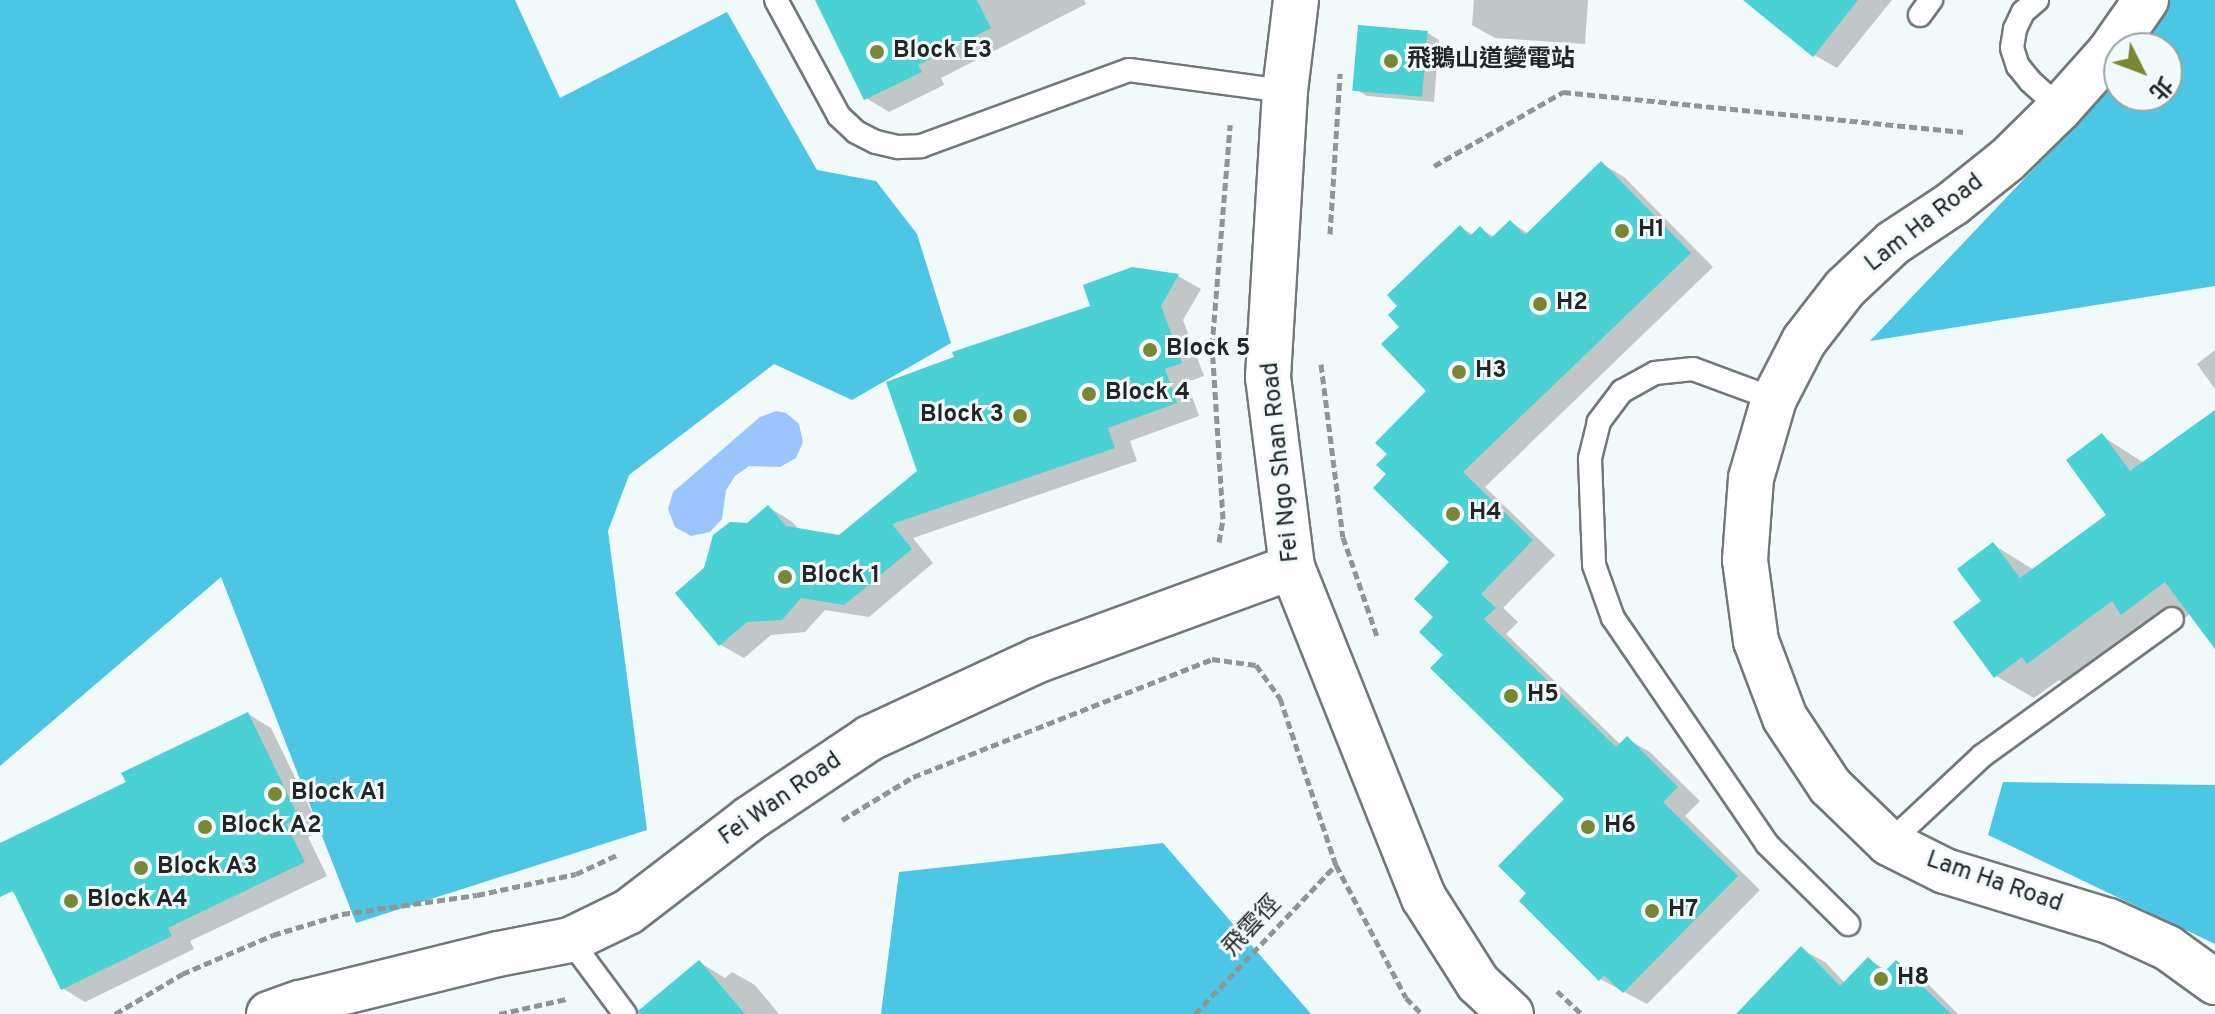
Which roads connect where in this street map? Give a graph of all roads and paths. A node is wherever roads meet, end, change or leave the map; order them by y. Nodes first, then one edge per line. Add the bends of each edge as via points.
1 (776, 0) edge
2 (1296, 0) edge
3 (2037, 0) edge
4 (2146, 0) edge
5 (1341, 60) dead end
6 (1235, 85) junction
7 (1285, 91) junction
8 (2060, 108) junction
9 (1976, 134) dead end
10 (1434, 166) dead end
11 (1329, 241) dead end
12 (1322, 349) dead end
13 (1774, 399) junction
14 (1218, 547) dead end
15 (1292, 567) junction
16 (2172, 619) dead end
17 (1379, 643) dead end
18 (833, 826) dead end
19 (1889, 843) junction
20 (626, 851) dead end
21 (1336, 865) junction
22 (1848, 924) dead end
23 (570, 940) junction
24 (2215, 982) edge
25 (600, 983) junction
26 (1549, 984) dead end
27 (115, 1014) edge
28 (269, 1014) edge
29 (499, 1014) edge
30 (625, 1014) edge
31 (1195, 1014) edge
32 (1422, 1014) edge
33 (1511, 1014) edge
34 (1582, 1014) edge

1 - 6 lane via 839,116 856,132 898,147 921,146 1129,70
2 - 7 street, Fei Ngo Shan Road
3 - 8 lane via 2023,12 2012,48 2024,74
4 - 8 street, Lam Ha Road via 2109,53
5 - 11 path
6 - 7 lane
6 - 14 path via 1212,346 1223,519
7 - 15 street, Fei Ngo Shan Road via 1268,377
8 - 13 street, Lam Ha Road via 2007,160 1893,243 1845,288 1804,341
9 - 10 path via 1563,92
12 - 17 path via 1343,537
13 - 19 street, Lam Ha Road via 1751,478 1745,560 1756,641 1785,718 1830,786
13 - 22 lane via 1693,369 1655,373 1622,391 1599,422 1590,459 1594,565 1613,618 1767,844
15 - 23 street, Fei Wan Road via 1038,660 870,738 749,819 628,912
15 - 33 street, Fei Ngo Shan Road via 1424,898 1478,983
16 - 19 lane via 1982,756
18 - 21 path via 913,777 1212,659 1256,665 1280,698
19 - 24 street, Lam Ha Road via 1945,871 2109,921 2168,948
20 - 27 path via 576,874 477,895 342,914 273,935 182,974
21 - 31 path, 飛雲徑
21 - 32 path via 1406,998
23 - 25 lane
23 - 28 street, Fei Wan Road
25 - 29 path via 557,1003
25 - 30 lane
26 - 34 path

